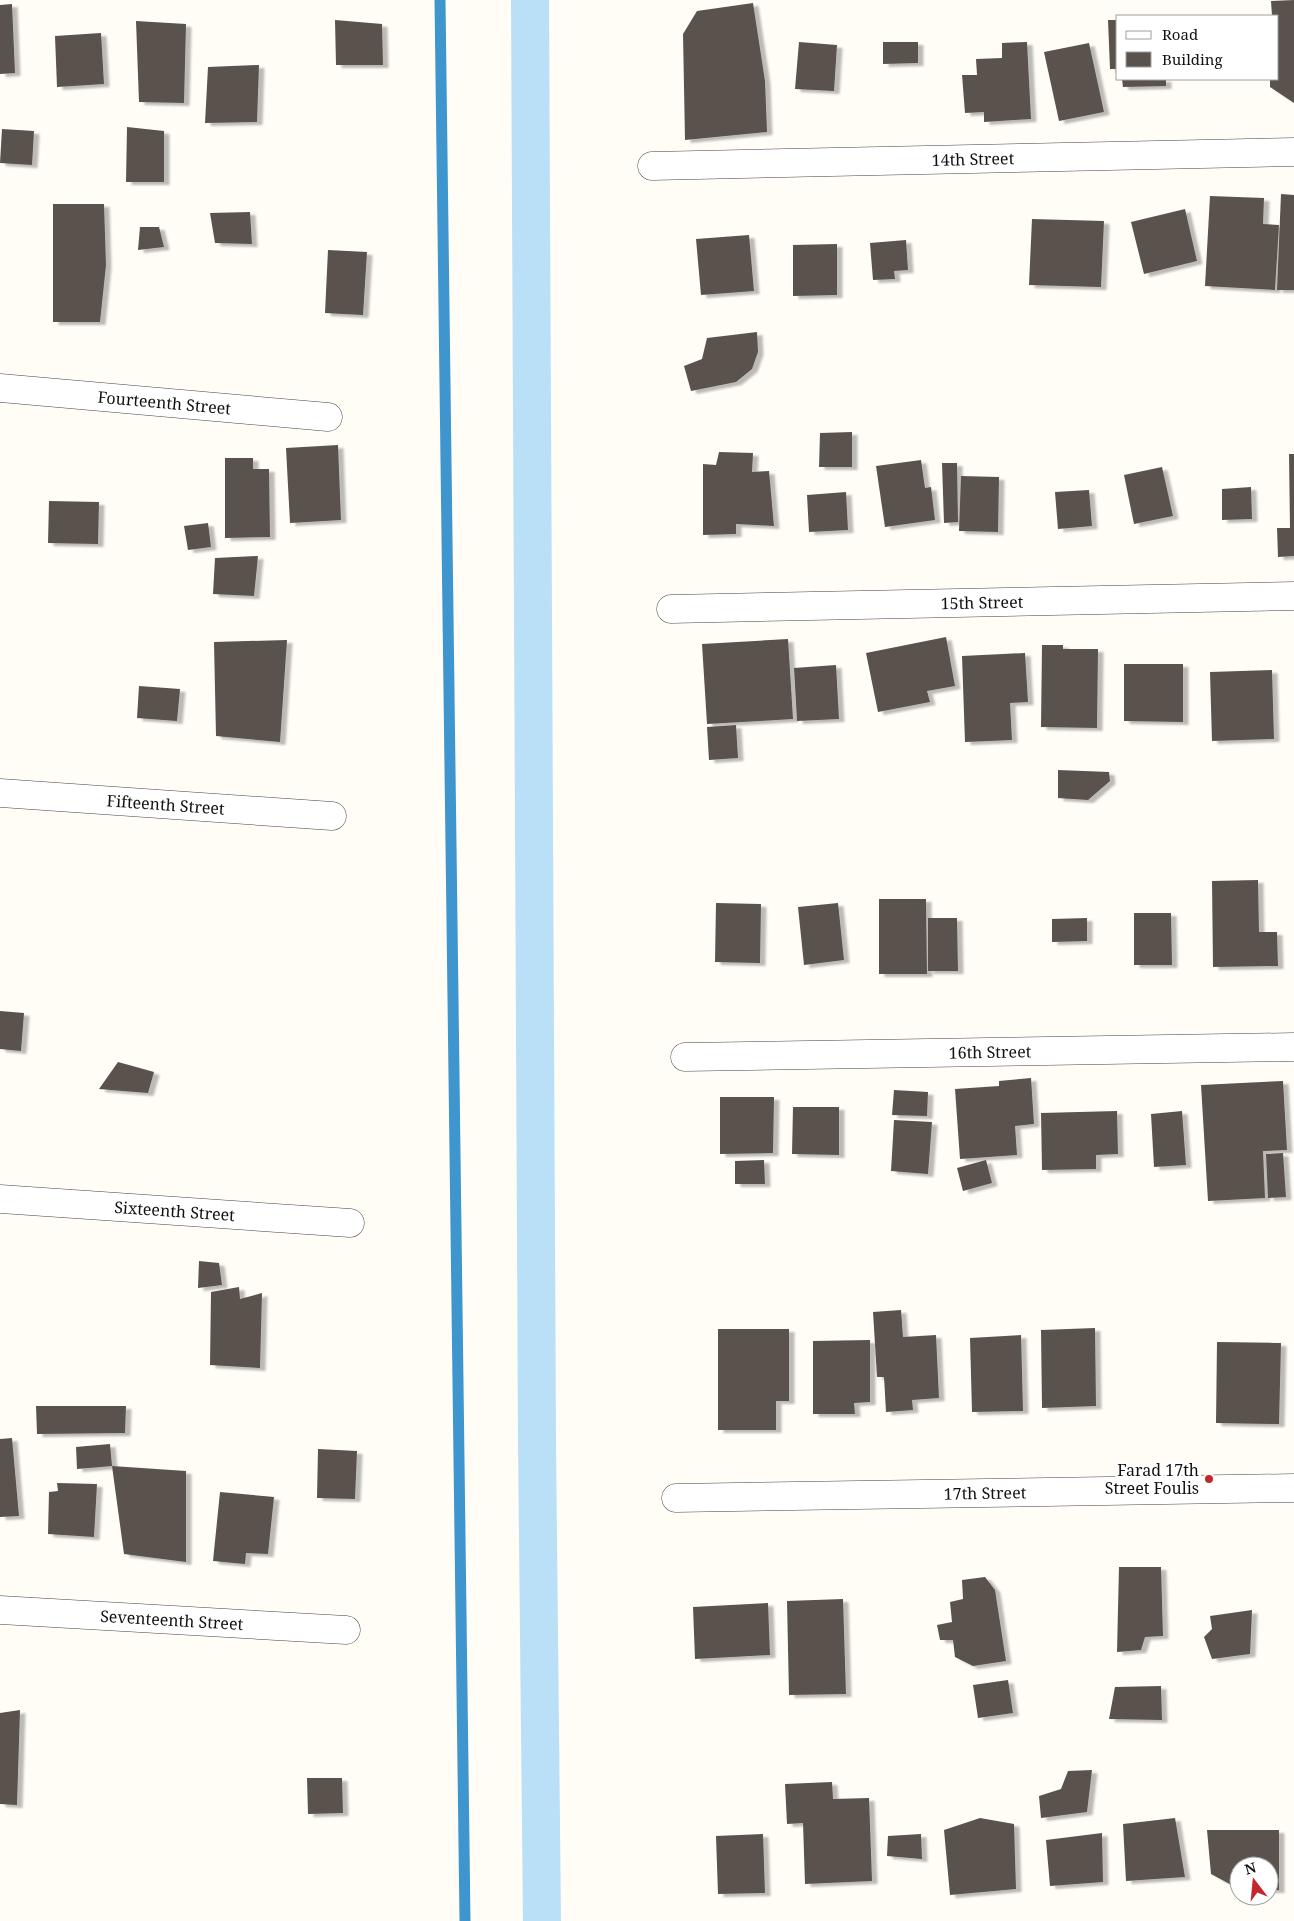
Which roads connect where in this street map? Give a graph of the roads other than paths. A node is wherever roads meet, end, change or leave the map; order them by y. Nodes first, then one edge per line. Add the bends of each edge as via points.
1 (1294, 152) edge
2 (652, 166) dead end
3 (0, 388) edge
4 (328, 417) dead end
5 (1294, 596) edge
6 (671, 609) dead end
7 (0, 793) edge
8 (332, 816) dead end
9 (1294, 1047) edge
10 (685, 1057) dead end
11 (0, 1198) edge
12 (350, 1223) dead end
13 (1294, 1488) edge
14 (676, 1498) dead end
15 (0, 1610) edge
16 (346, 1630) dead end

1 - 2 street, 14th Street
3 - 4 street, Fourteenth Street
5 - 6 street, 15th Street
7 - 8 street, Fifteenth Street
9 - 10 street, 16th Street
11 - 12 street, Sixteenth Street
13 - 14 street, 17th Street
15 - 16 street, Seventeenth Street

